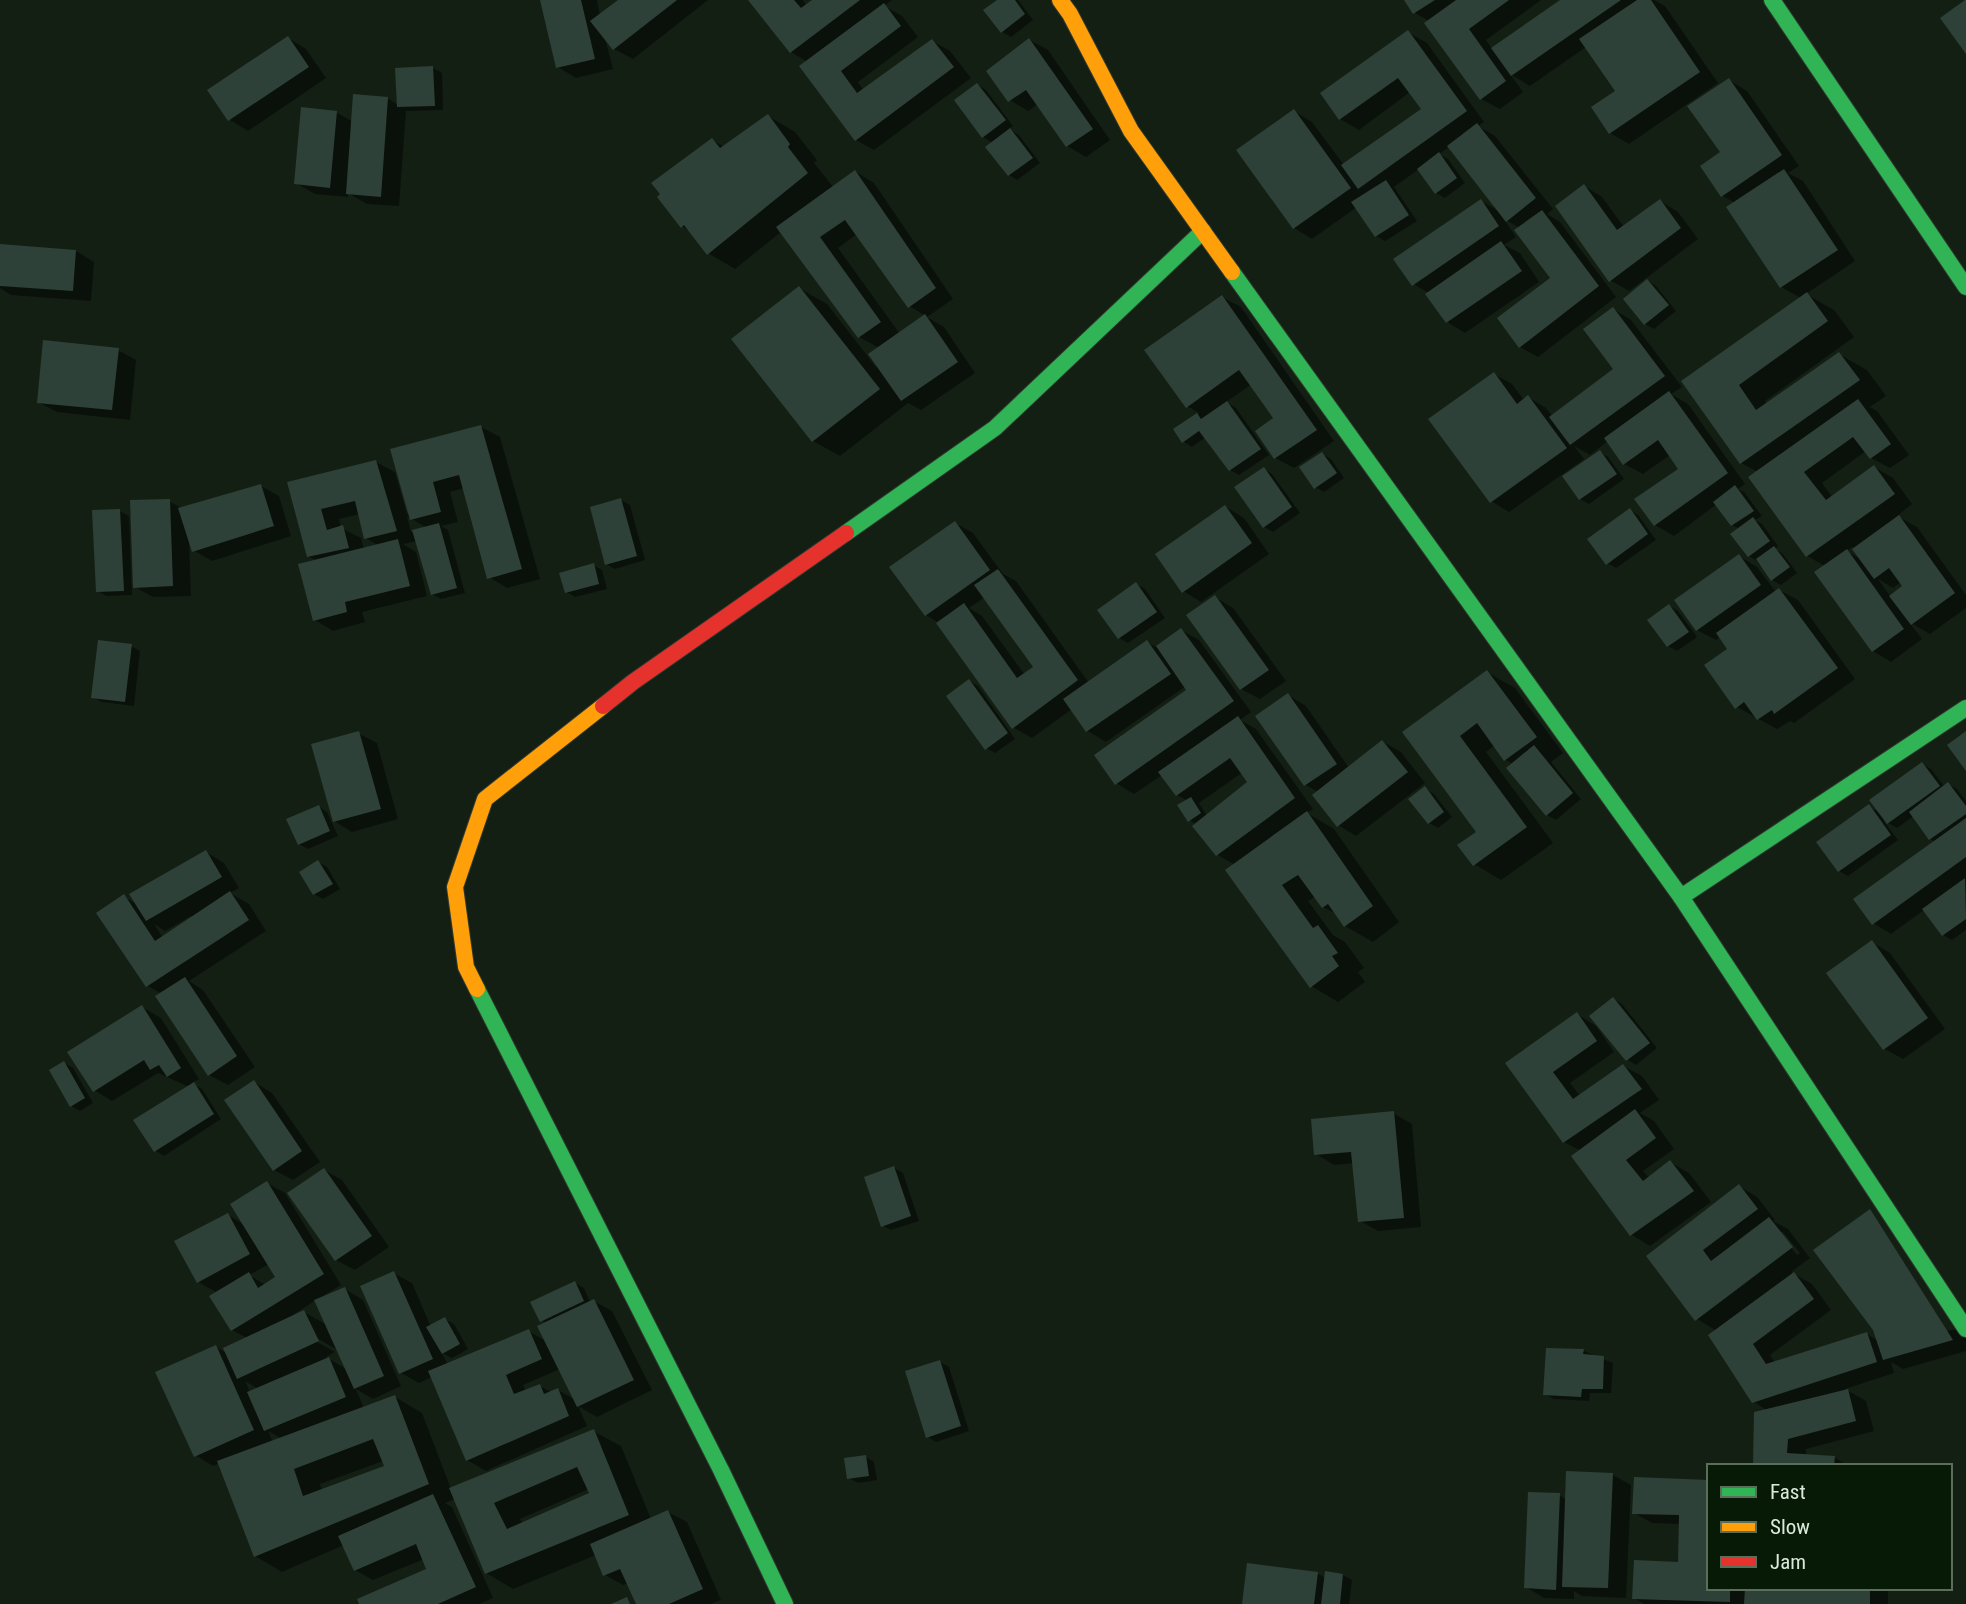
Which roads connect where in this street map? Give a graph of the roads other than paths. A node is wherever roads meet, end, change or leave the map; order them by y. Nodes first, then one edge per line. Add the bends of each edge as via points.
1 (1060, 0) edge
2 (1772, 0) edge
3 (1203, 231) junction
4 (1966, 287) edge
5 (1966, 708) edge
6 (1681, 897) junction
7 (1966, 1329) edge
8 (785, 1604) edge

1 - 3 street via 1131,131
2 - 4 street
3 - 6 street
3 - 8 street via 995,428 634,682 485,799 454,887 466,967
5 - 6 street
6 - 7 street

